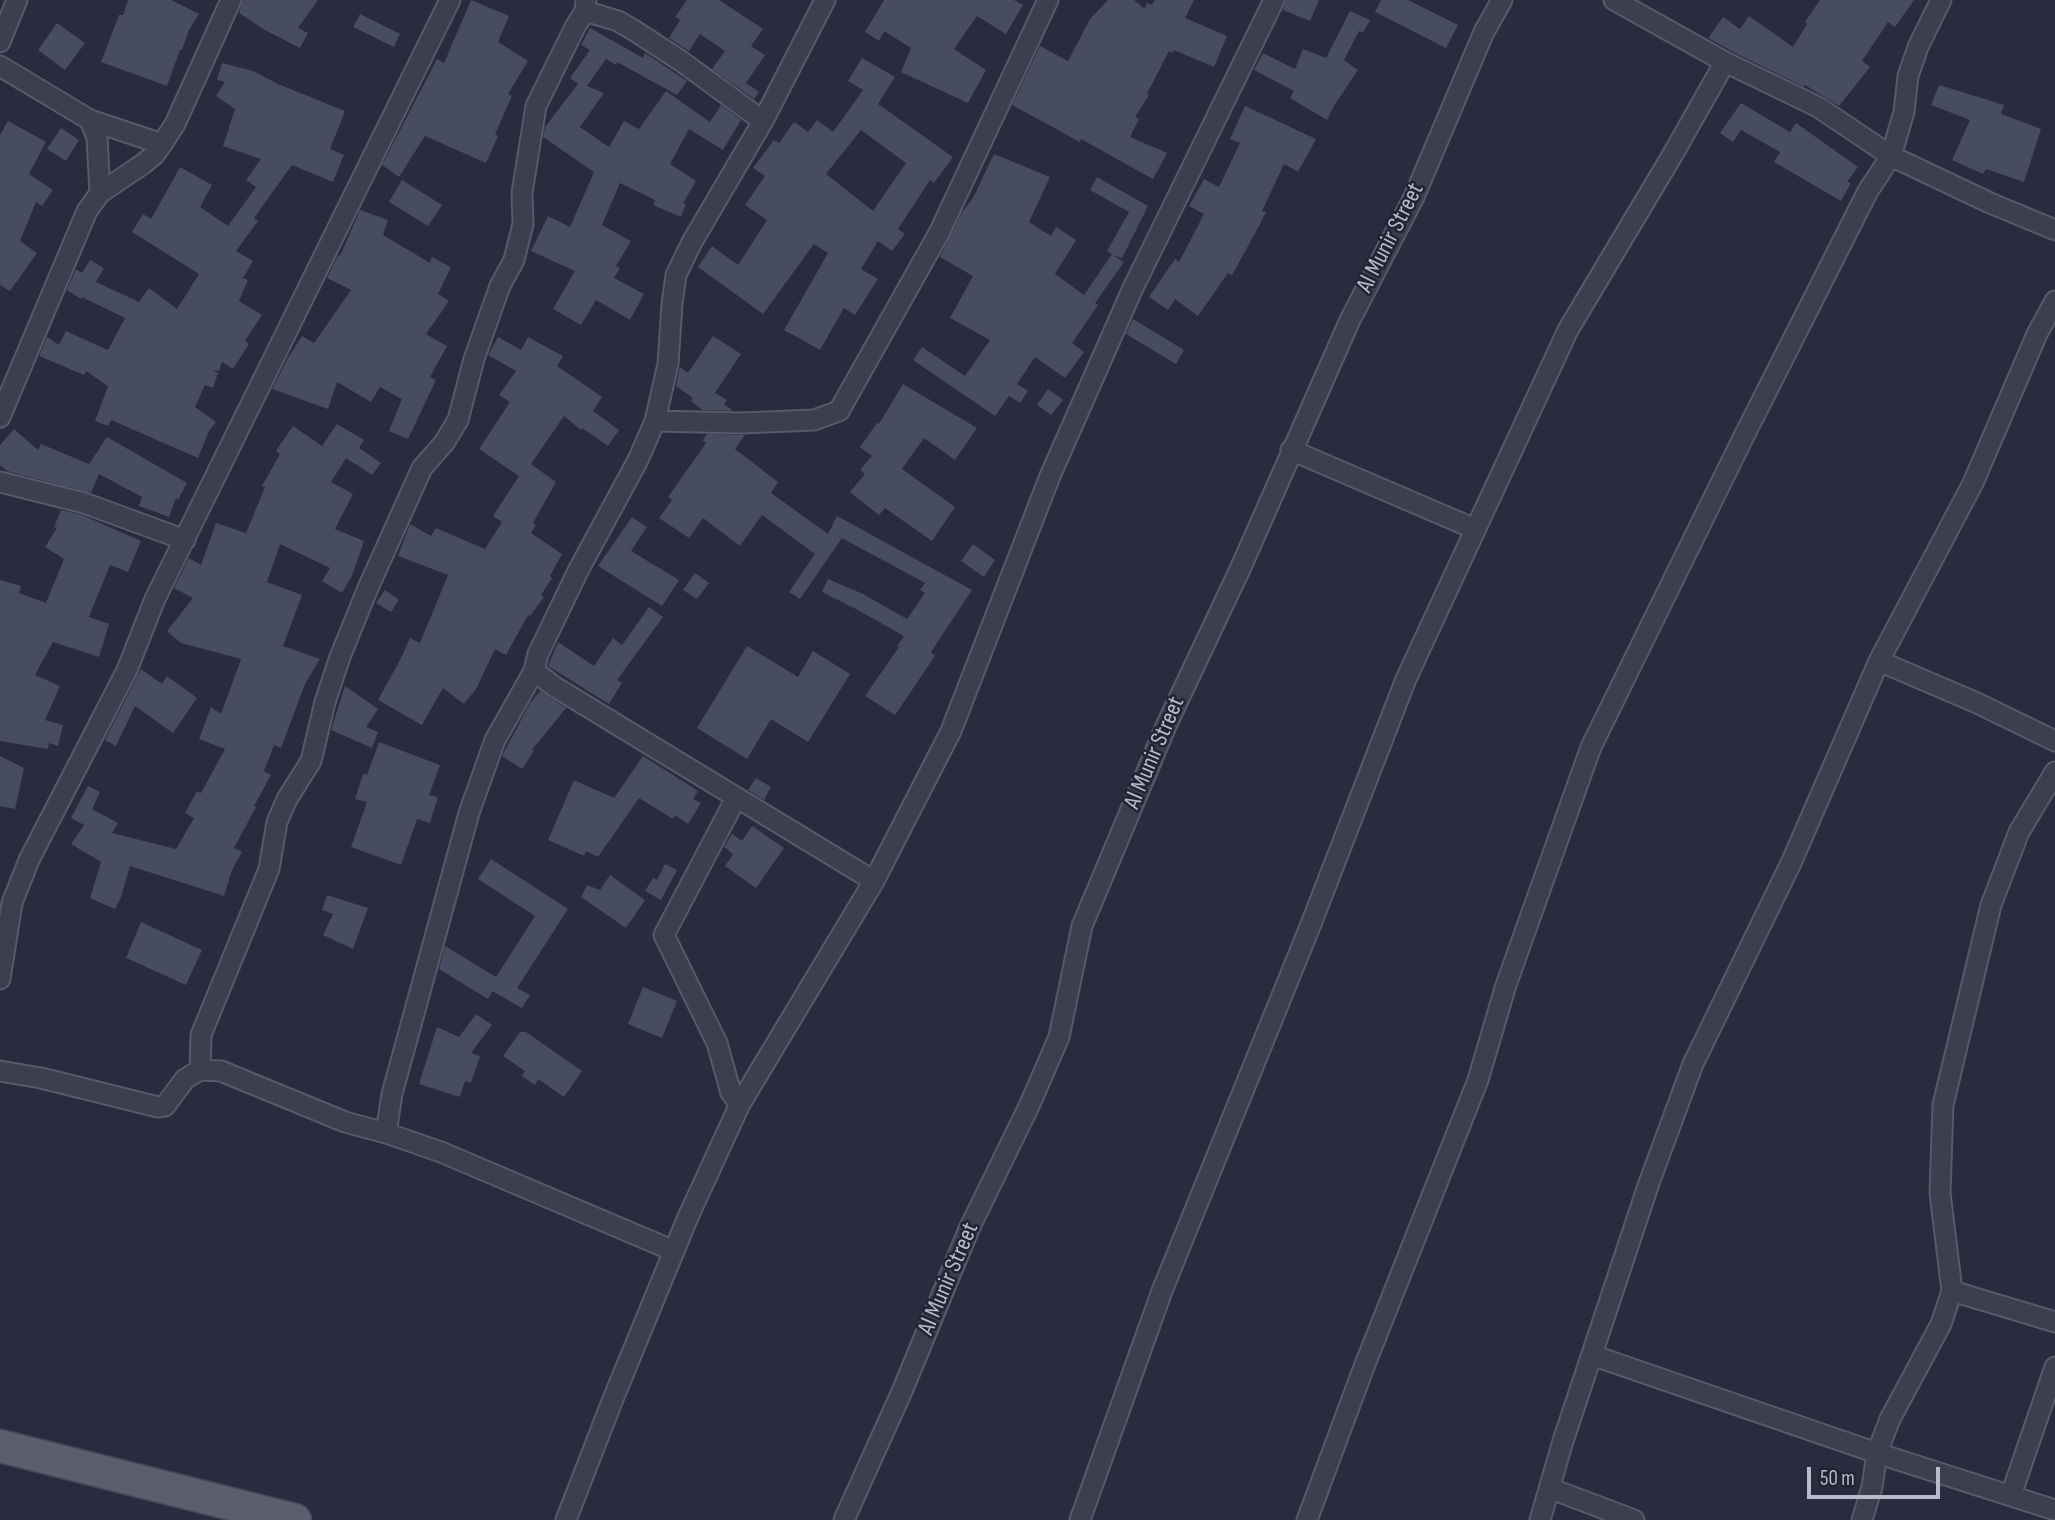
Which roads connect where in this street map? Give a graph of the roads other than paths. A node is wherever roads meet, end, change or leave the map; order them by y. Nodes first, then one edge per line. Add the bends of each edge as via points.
1 (17, 0) edge
2 (231, 0) edge
3 (450, 0) edge
4 (825, 0) edge
5 (1048, 0) edge
6 (1274, 0) edge
7 (1502, 0) edge
8 (1614, 0) edge
9 (1941, 0) edge
10 (585, 6) edge
11 (0, 42) edge
12 (1725, 62) junction
13 (0, 66) edge
14 (90, 120) junction
15 (763, 121) junction
16 (162, 144) junction
17 (1891, 156) junction
18 (100, 193) junction
19 (2055, 230) edge
20 (2055, 301) edge
21 (0, 417) edge
22 (654, 421) junction
23 (1291, 450) junction
24 (0, 482) edge
25 (1475, 529) junction
26 (185, 540) junction
27 (1879, 661) junction
28 (534, 671) junction
29 (2055, 741) edge
30 (2055, 772) edge
31 (736, 798) junction
32 (874, 881) junction
33 (0, 979) edge
34 (200, 1070) junction
35 (0, 1071) edge
36 (740, 1104) junction
37 (386, 1133) junction
38 (674, 1251) junction
39 (1952, 1291) junction
40 (2055, 1322) edge
41 (1592, 1355) junction
42 (2055, 1367) edge
43 (0, 1446) edge
44 (1877, 1453) junction
45 (1549, 1488) junction
46 (2011, 1495) junction
47 (2055, 1510) edge
48 (295, 1520) edge
49 (566, 1520) edge
50 (844, 1520) edge
51 (1080, 1520) edge
52 (1307, 1520) edge
53 (1540, 1520) edge
54 (1634, 1520) edge
55 (1861, 1520) edge

1 - 11 street
2 - 16 street
3 - 26 street
4 - 15 street
5 - 22 street via 939,233 839,411 814,420 742,424
6 - 32 street via 1133,288 1051,476 951,731
7 - 23 street, Al Munir Street via 1479,43 1415,197 1350,320
8 - 12 street
9 - 17 street via 1908,76 1904,112
10 - 15 street via 635,31
10 - 34 street via 536,106 523,224 514,260 474,359 458,419 422,468 340,657 311,761 278,822 269,869 201,1035
12 - 17 street via 1818,107
12 - 25 street via 1568,330
13 - 14 street
14 - 16 street
14 - 18 street via 97,138
15 - 22 street via 676,275 668,364
16 - 18 street via 143,164
17 - 19 street
17 - 52 street via 1868,191 1742,438 1591,747 1506,985 1478,1080
18 - 21 street via 87,211
20 - 27 street via 2036,334 1973,483
22 - 28 street via 538,654
23 - 25 street
23 - 50 street, Al Munir Street via 1082,926 1059,1037 969,1229
24 - 26 street via 84,503
25 - 51 street via 1406,679 1162,1291
26 - 33 street via 127,670 29,860 12,903
27 - 29 street
27 - 41 street via 1791,863 1693,1064
28 - 31 street
28 - 37 street via 495,740 469,813
30 - 39 street via 2019,832 1991,905 1943,1105 1940,1193
31 - 32 street
31 - 36 street via 664,935 717,1042 731,1093
32 - 36 street
34 - 35 street via 158,1107
34 - 37 street via 221,1071 345,1122
36 - 38 street
37 - 38 street
38 - 49 street
39 - 40 street
39 - 44 street via 1941,1324
41 - 44 street
41 - 45 street
42 - 46 street
43 - 48 main road
44 - 46 street
44 - 55 street
45 - 53 street
45 - 54 street
46 - 47 street

